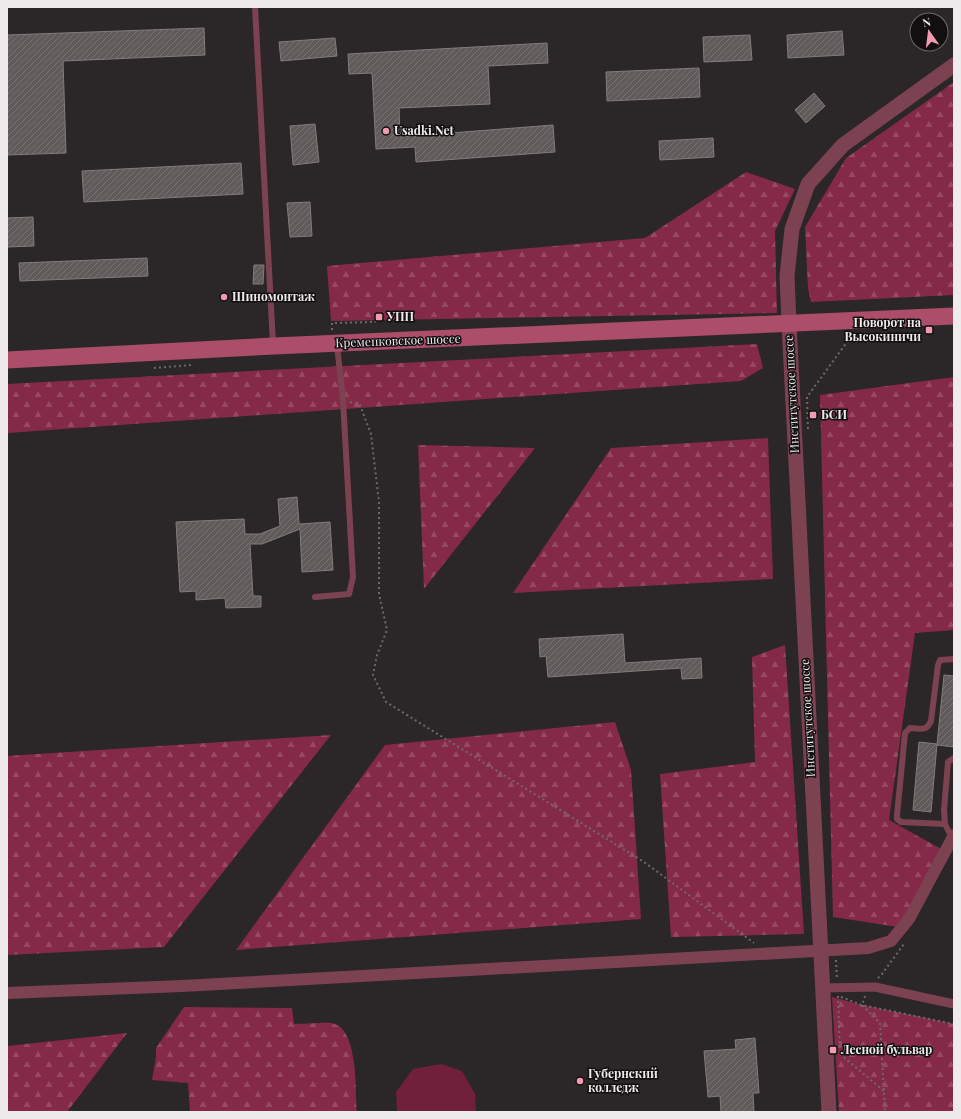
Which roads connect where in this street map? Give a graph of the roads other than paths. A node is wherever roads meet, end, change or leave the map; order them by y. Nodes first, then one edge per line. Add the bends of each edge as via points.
1 (255, 7) edge
2 (954, 65) edge
3 (954, 316) edge
4 (788, 324) junction
5 (336, 343) junction
6 (274, 346) junction
7 (7, 360) edge
8 (315, 597) dead end
9 (954, 659) edge
10 (954, 758) edge
11 (945, 824) junction
12 (953, 837) edge
13 (827, 950) junction
14 (822, 988) junction
15 (7, 993) edge
16 (954, 1004) edge
17 (829, 1112) edge

1 - 6 lane
2 - 4 street, Институтское шоссе via 843,145 808,184 792,229 788,276
3 - 4 main road, Кременковское шоссе
4 - 5 main road, Кременковское шоссе
4 - 13 street, Институтское шоссе
5 - 6 main road, Кременковское шоссе
5 - 8 lane via 343,400 353,577 348,594
6 - 7 main road, Кременковское шоссе
9 - 11 lane via 940,660 938,665 931,721 928,727 910,728 905,733 897,815 901,822
10 - 11 lane via 948,762
11 - 12 lane
12 - 13 street via 909,919 891,941 868,948
13 - 14 street, Институтское шоссе
13 - 15 street via 182,986
14 - 16 street via 875,987
14 - 17 street, Институтское шоссе

